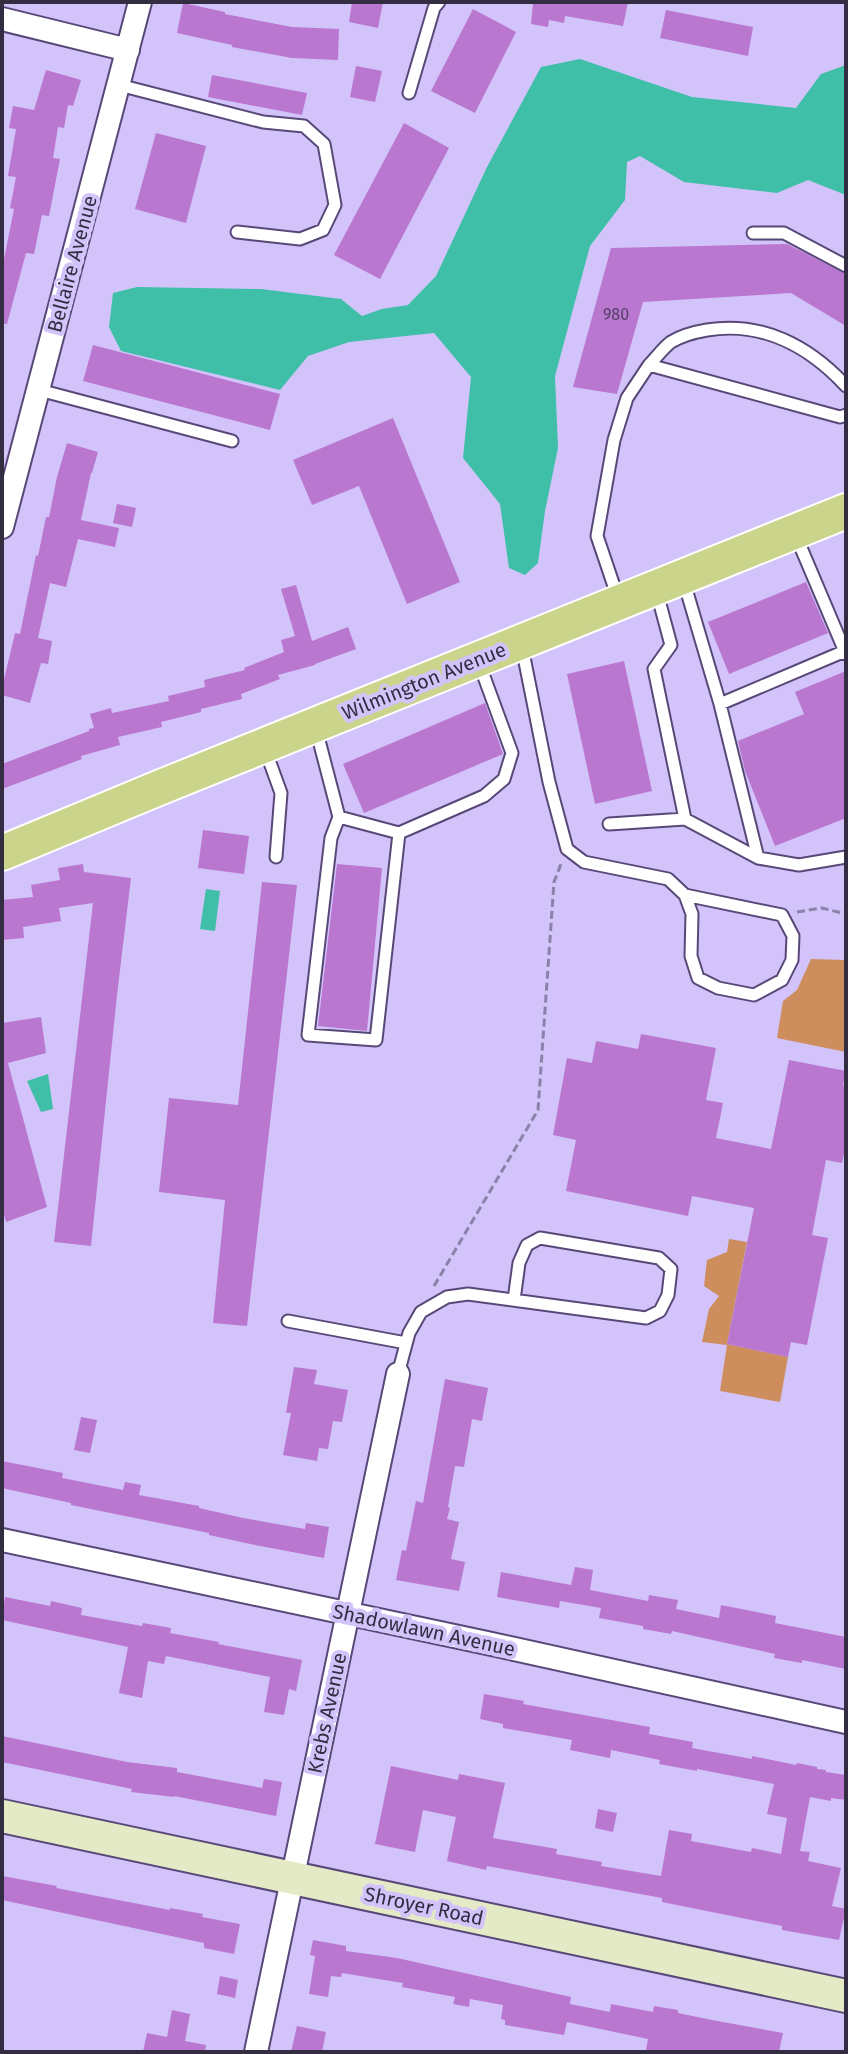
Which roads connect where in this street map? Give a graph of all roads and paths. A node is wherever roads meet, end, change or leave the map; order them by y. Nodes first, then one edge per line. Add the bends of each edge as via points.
1 (140, 2) edge
2 (439, 2) edge
3 (2, 19) edge
4 (128, 50) junction
5 (119, 85) junction
6 (409, 93) dead end
7 (237, 232) dead end
8 (753, 233) dead end
9 (846, 266) edge
10 (649, 365) junction
11 (846, 386) edge
12 (39, 390) junction
13 (846, 415) edge
14 (232, 441) dead end
15 (846, 511) edge
16 (2, 527) edge
17 (794, 532) junction
18 (669, 583) junction
19 (620, 603) junction
20 (521, 642) junction
21 (846, 652) edge
22 (478, 660) junction
23 (720, 704) junction
24 (315, 725) junction
25 (263, 745) junction
26 (339, 817) junction
27 (685, 819) junction
28 (609, 824) dead end
29 (399, 833) junction
30 (567, 849) junction
31 (2, 853) edge
32 (276, 857) dead end
33 (846, 857) edge
34 (758, 858) junction
35 (685, 895) junction
36 (846, 914) edge
37 (782, 915) junction
38 (514, 1300) junction
39 (421, 1312) junction
40 (288, 1321) dead end
41 (406, 1343) junction
42 (398, 1374) joint
43 (2, 1540) edge
44 (347, 1614) junction
45 (846, 1722) edge
46 (2, 1816) edge
47 (292, 1878) junction
48 (846, 1996) edge
49 (256, 2052) edge

1 - 4 street, Bellaire Avenue
2 - 6 lane
3 - 4 street
4 - 5 street, Bellaire Avenue
5 - 7 lane via 263,122 304,126 324,144 335,205 323,230 300,239
5 - 12 street, Bellaire Avenue
8 - 9 lane via 784,233
10 - 11 lane via 671,343 696,332 753,329 818,359
10 - 13 lane
10 - 19 lane via 622,413 597,536
12 - 14 lane
12 - 16 street, Bellaire Avenue
15 - 17 main road, Wilmington Avenue
17 - 18 main road, Wilmington Avenue
17 - 21 lane
18 - 19 main road, Wilmington Avenue
18 - 23 lane
18 - 27 lane via 671,645 654,669
19 - 20 main road, Wilmington Avenue
20 - 22 main road, Wilmington Avenue
20 - 30 lane
21 - 23 lane
22 - 24 main road, Wilmington Avenue
22 - 29 lane via 512,753 504,779 484,796
23 - 34 lane
24 - 25 main road, Wilmington Avenue
24 - 26 lane
25 - 31 main road, Wilmington Avenue
25 - 32 lane via 281,793
26 - 29 lane
26 - 29 lane via 331,838 308,1035 376,1040
27 - 28 lane
27 - 34 lane
30 - 35 lane via 584,862 668,879
30 - 39 path via 554,882 538,1110
33 - 34 lane via 799,865
35 - 37 lane
35 - 37 lane via 698,978 718,988 754,995 782,980 792,960 793,936
36 - 37 path via 822,908
38 - 38 lane via 646,1318 660,1311 671,1269 659,1258 540,1238 527,1245 519,1263
38 - 39 lane via 468,1294 447,1297
39 - 41 lane
40 - 41 lane
41 - 42 lane
42 - 44 street, Krebs Avenue
43 - 44 street, Shadowlawn Avenue
44 - 45 street, Shadowlawn Avenue
44 - 47 street, Krebs Avenue
46 - 47 main road, Shroyer Road
47 - 48 main road, Shroyer Road
47 - 49 street, Krebs Avenue

